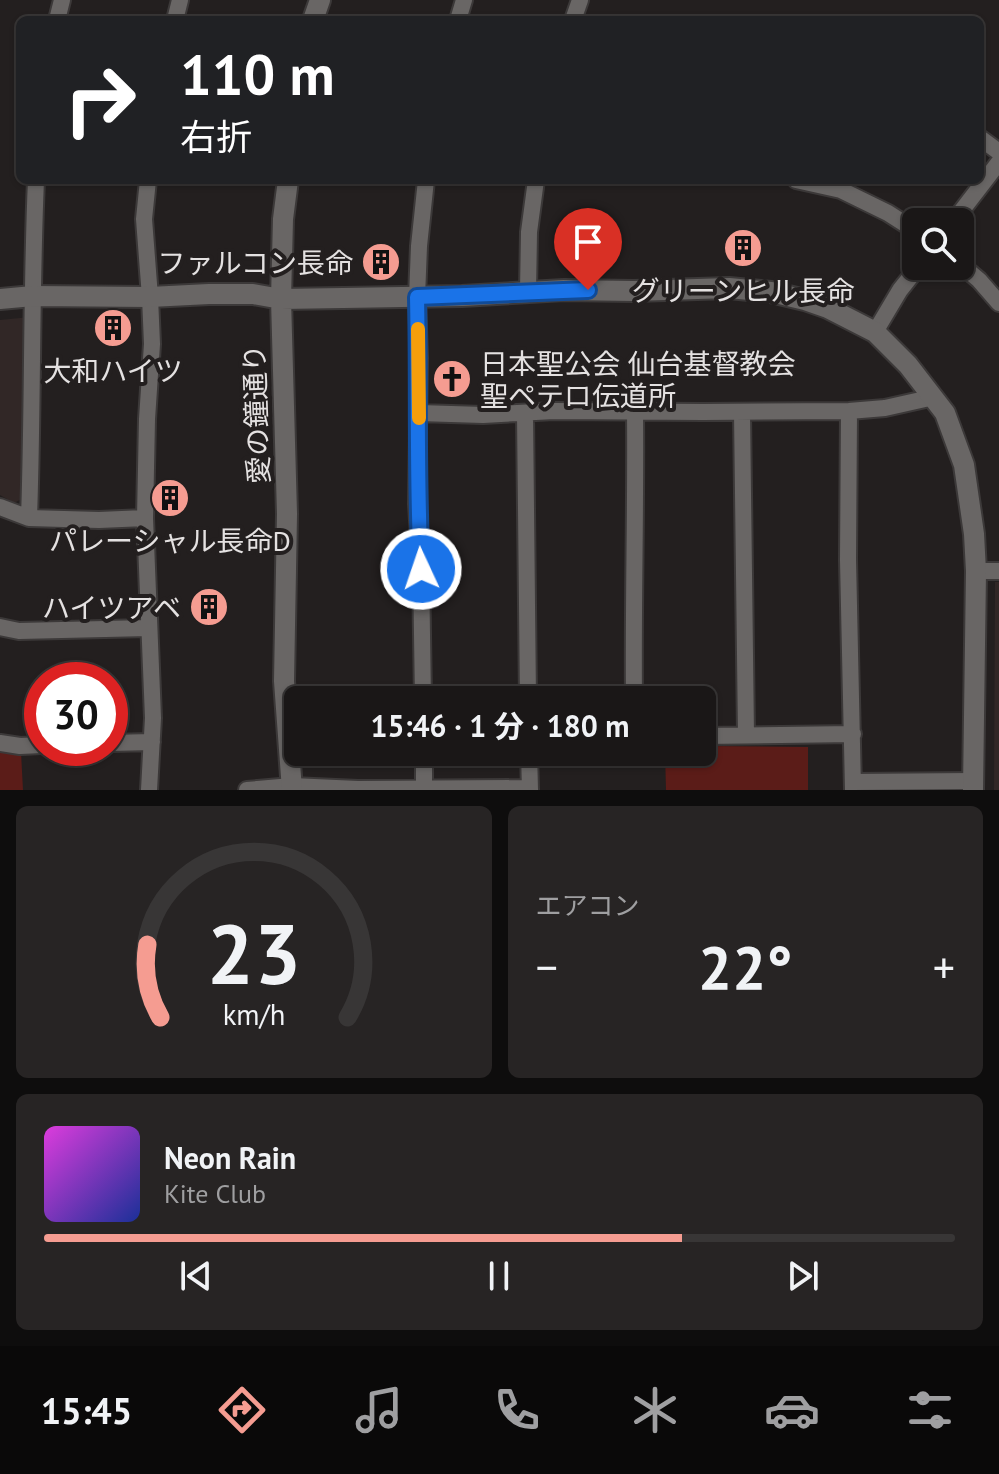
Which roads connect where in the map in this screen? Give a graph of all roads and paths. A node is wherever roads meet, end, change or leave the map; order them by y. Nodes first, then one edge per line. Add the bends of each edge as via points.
1 (999, 162) edge
2 (984, 182) edge
3 (36, 184) edge
4 (148, 184) edge
5 (287, 184) edge
6 (426, 184) edge
7 (535, 184) edge
8 (814, 184) edge
9 (982, 184) edge
10 (964, 208) edge
11 (902, 222) edge
12 (974, 276) edge
13 (908, 280) edge
14 (528, 292) junction
15 (33, 296) junction
16 (150, 297) junction
17 (417, 297) junction
18 (0, 299) edge
19 (281, 299) junction
20 (999, 303) edge
21 (875, 332) junction
22 (934, 397) junction
23 (849, 411) junction
24 (635, 412) junction
25 (742, 412) junction
26 (419, 413) junction
27 (525, 413) junction
28 (0, 507) edge
29 (29, 518) junction
30 (145, 518) junction
31 (976, 571) junction
32 (999, 571) edge
33 (0, 627) edge
34 (148, 628) junction
35 (423, 686) edge
36 (528, 686) edge
37 (634, 686) edge
38 (853, 734) junction
39 (746, 735) junction
40 (716, 736) edge
41 (152, 742) junction
42 (0, 743) edge
43 (128, 743) edge
44 (24, 746) edge
45 (424, 766) edge
46 (529, 766) edge
47 (853, 786) edge
48 (973, 786) edge
49 (292, 788) edge
50 (530, 789) edge
51 (149, 790) edge
52 (247, 790) edge
53 (424, 790) edge

1 - 2 street
3 - 15 street
4 - 16 street via 144,219
5 - 19 street, 愛の鐘通り
6 - 17 street
7 - 14 street
8 - 11 street via 841,190
9 - 10 street
12 - 20 street
13 - 21 street
14 - 17 street
14 - 21 street via 771,292 828,308
15 - 16 street
15 - 18 street
15 - 29 street
16 - 19 street via 253,294
16 - 30 street
17 - 19 street
17 - 26 street
19 - 49 street, 愛の鐘通り via 287,514 284,681
21 - 22 street
22 - 23 street
22 - 31 street via 964,465
23 - 25 street
23 - 38 street
24 - 25 street
24 - 27 street
24 - 37 street
25 - 39 street
26 - 27 street
26 - 35 street
27 - 36 street
28 - 29 street
29 - 30 street
30 - 34 street
31 - 32 street
31 - 48 street
33 - 34 street
34 - 41 street
38 - 39 street
38 - 47 street
39 - 40 street
41 - 43 street
41 - 51 street
42 - 44 street
45 - 53 street
46 - 50 street
47 - 48 street
49 - 52 street
49 - 53 street
50 - 53 street

